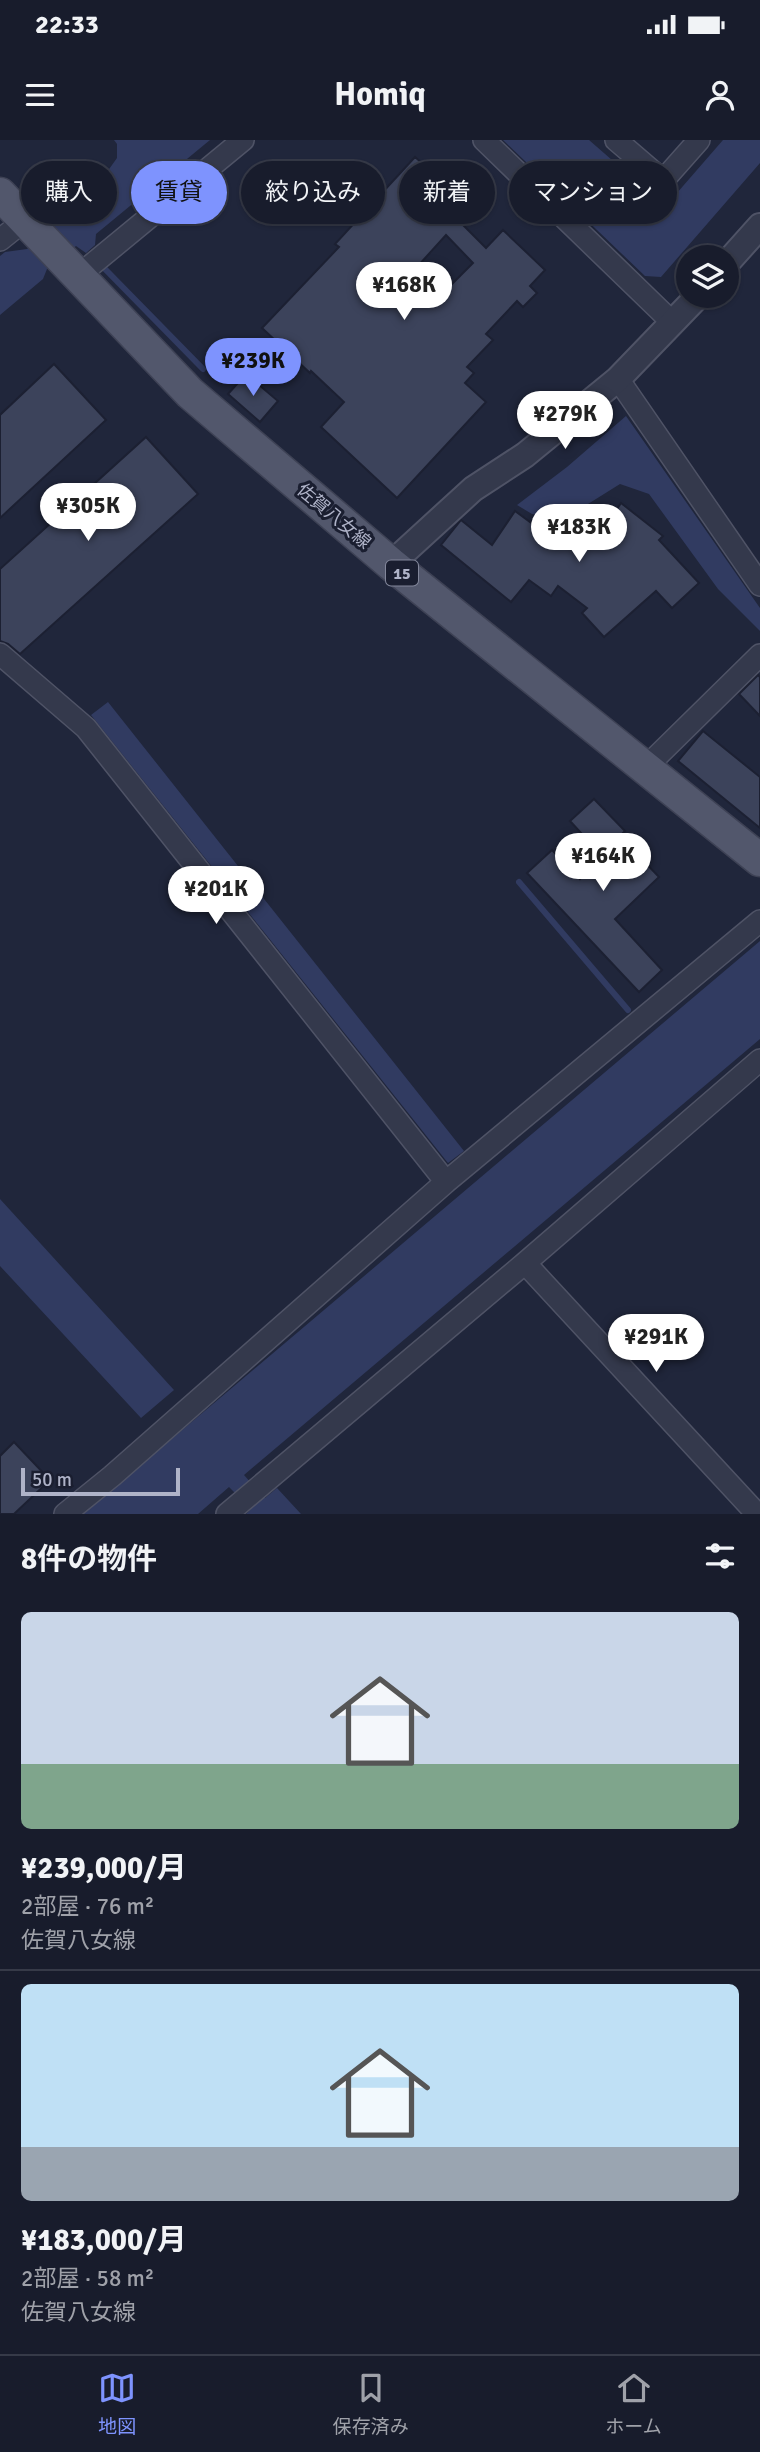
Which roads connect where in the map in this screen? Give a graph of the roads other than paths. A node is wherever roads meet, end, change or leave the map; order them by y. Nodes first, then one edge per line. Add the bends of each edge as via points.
1 (243, 140) edge
2 (484, 140) edge
3 (616, 140) edge
4 (699, 140) edge
5 (0, 194) edge
6 (760, 226) edge
7 (31, 227) junction
8 (0, 240) edge
9 (739, 249) edge
10 (72, 269) junction
11 (687, 308) edge
12 (673, 323) junction
13 (618, 379) junction
14 (391, 565) junction
15 (760, 585) edge
16 (0, 654) edge
17 (760, 654) edge
18 (645, 768) junction
19 (760, 860) edge
20 (760, 921) edge
21 (760, 1060) edge
22 (446, 1182) junction
23 (525, 1263) junction
24 (233, 1508) edge
25 (65, 1514) edge
26 (757, 1514) edge

1 - 10 street
2 - 12 street
3 - 4 street via 658,176 668,175
5 - 7 main road, 佐賀八女線 / 15
6 - 9 street
7 - 8 street
7 - 10 main road, 佐賀八女線 / 15
10 - 14 main road, 佐賀八女線 / 15 via 190,393
11 - 12 street
12 - 13 street
13 - 14 street via 525,455 473,489
13 - 15 street
14 - 18 main road, 佐賀八女線 / 15
16 - 22 street via 86,728
17 - 18 street
18 - 19 main road, 佐賀八女線 / 15
20 - 22 street
21 - 23 street
22 - 25 street
23 - 24 street
23 - 26 street

